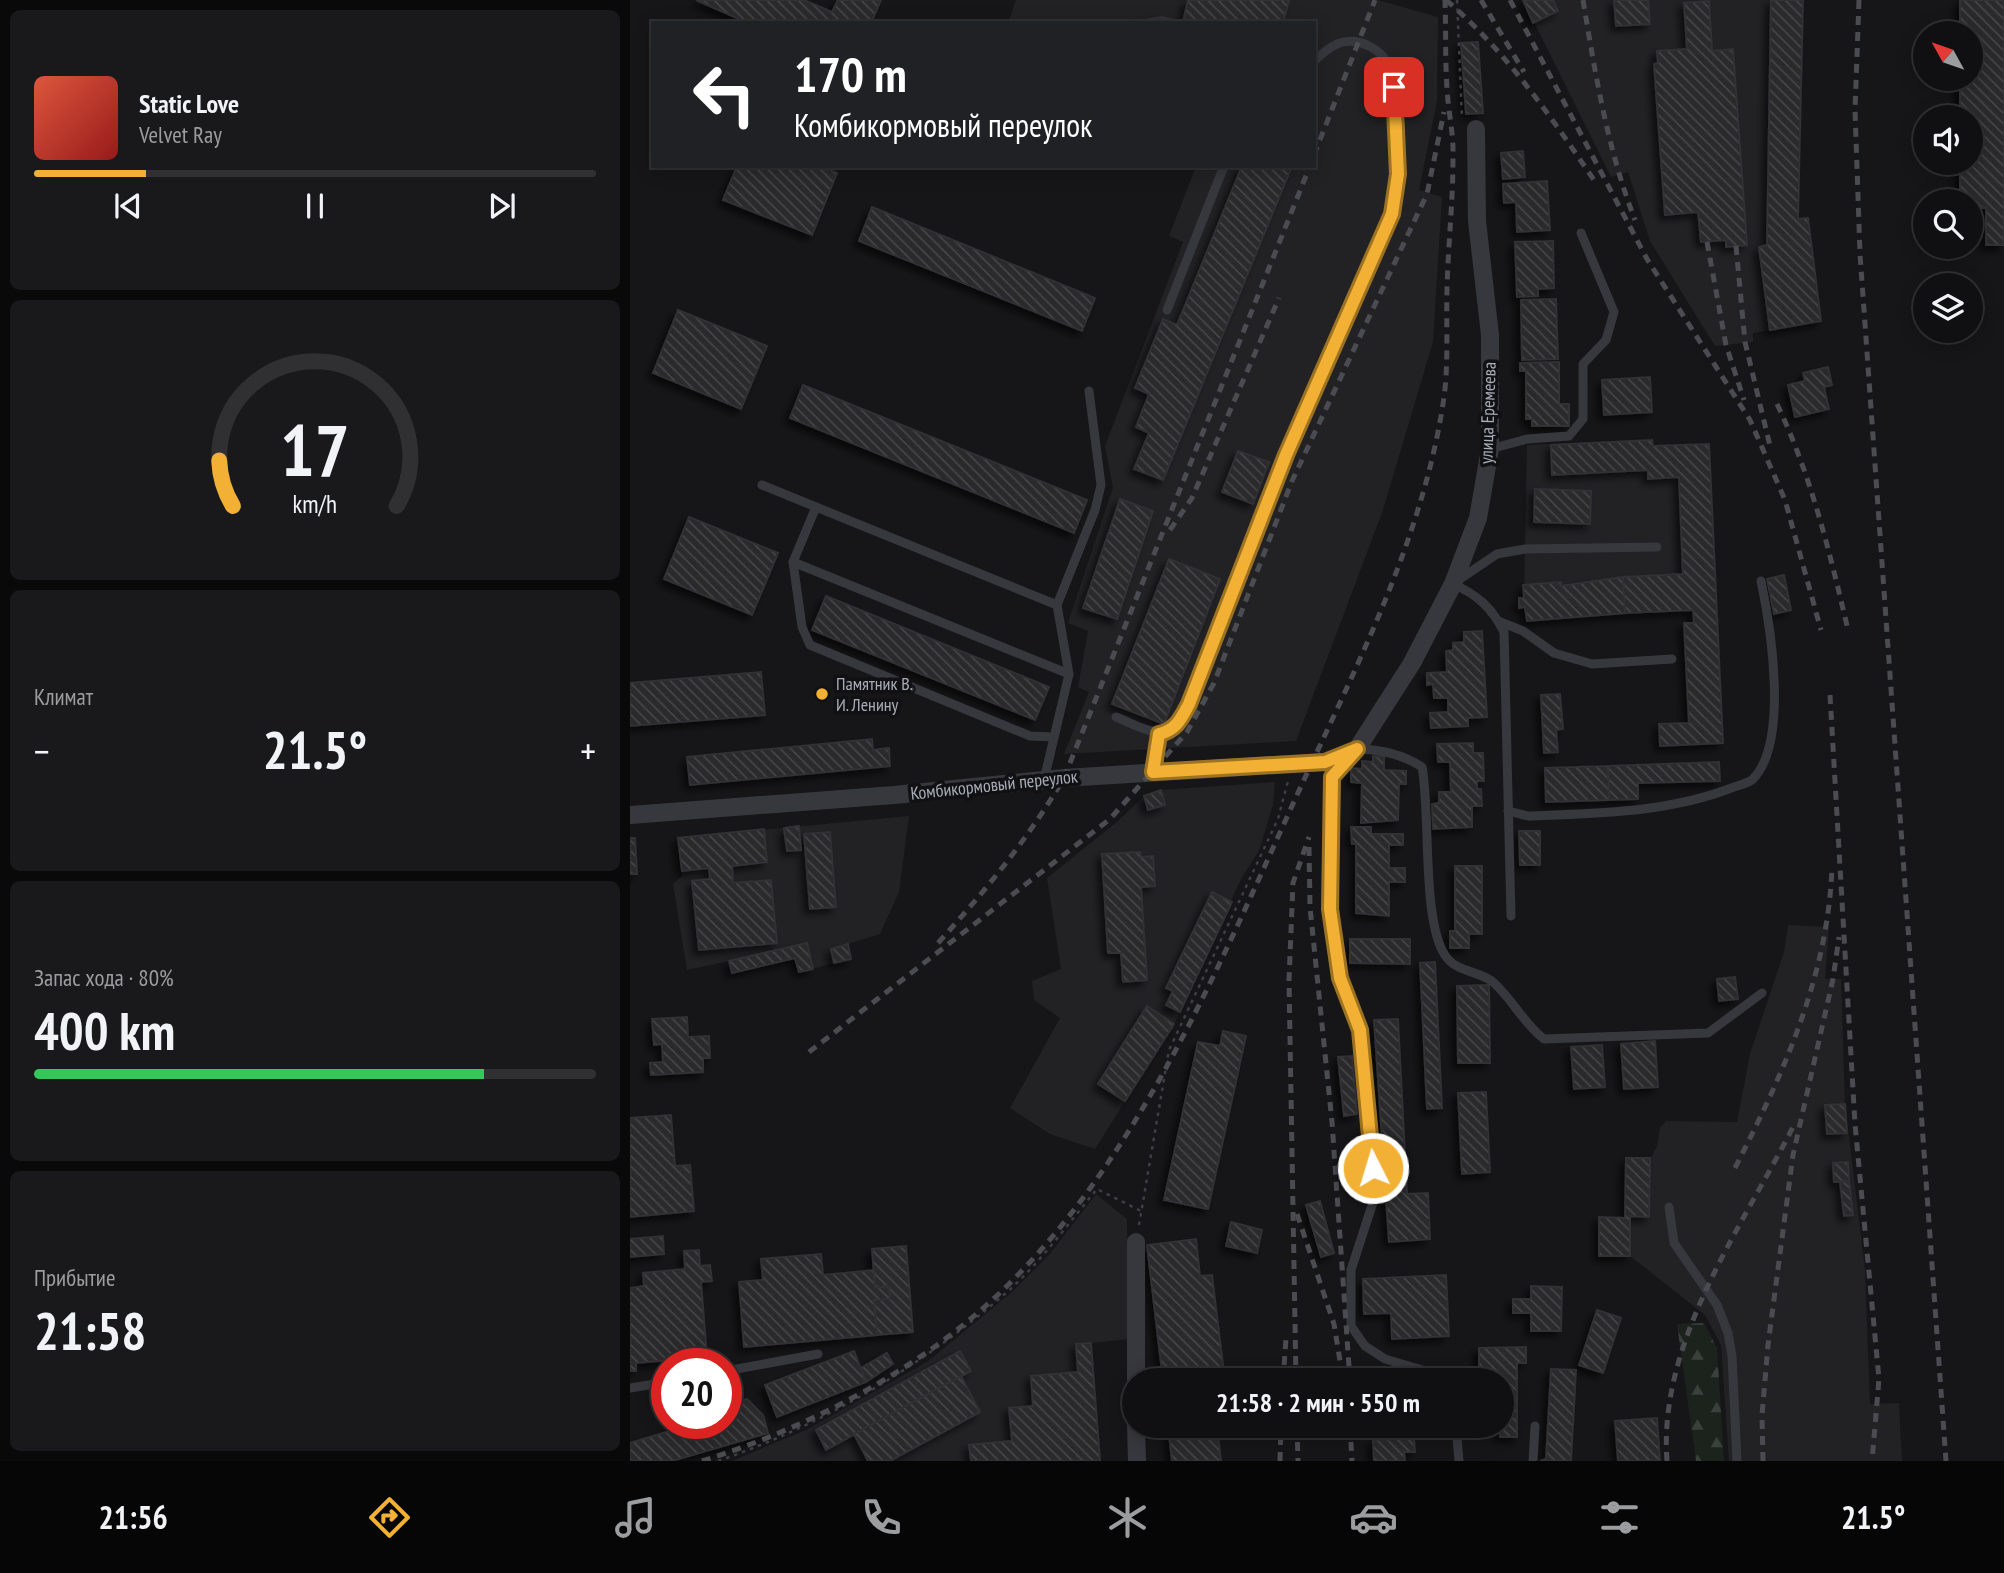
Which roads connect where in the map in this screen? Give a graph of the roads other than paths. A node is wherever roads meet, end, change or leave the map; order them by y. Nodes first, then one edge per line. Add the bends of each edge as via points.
1 (1316, 59) edge
2 (1476, 129) road end
3 (1223, 168) edge
4 (1581, 233) dead end
5 (1167, 310) dead end
6 (1089, 391) dead end
7 (1490, 449) junction
8 (762, 485) dead end
9 (816, 507) junction
10 (1657, 547) dead end
11 (793, 562) junction
12 (1761, 581) dead end
13 (1453, 584) junction
14 (1057, 605) junction
15 (1499, 621) junction
16 (1672, 659) dead end
17 (1069, 674) junction
18 (1116, 717) dead end
19 (1159, 734) junction
20 (1054, 737) junction
21 (1357, 749) junction
22 (1153, 772) junction
23 (1044, 780) junction
24 (1508, 811) junction
25 (630, 815) edge
26 (1511, 916) dead end
27 (1762, 993) dead end
28 (1669, 1207) dead end
29 (1136, 1242) road end
30 (818, 1354) dead end
31 (742, 1368) edge
32 (1136, 1368) edge
33 (1415, 1368) edge
34 (651, 1385) edge
35 (630, 1388) edge
36 (1535, 1426) dead end
37 (1136, 1438) edge
38 (1457, 1438) edge
39 (1137, 1461) edge
40 (1459, 1461) edge
41 (1533, 1461) edge
42 (1737, 1461) edge

1 - 19 lane via 1331,46 1348,40 1374,48 1386,60 1394,87 1398,174 1392,214 1286,455 1189,704 1179,723
2 - 7 street, улица Еремеева via 1477,222 1490,335
3 - 5 lane
4 - 7 lane via 1614,312 1606,340 1583,364 1583,419 1569,436 1527,439
6 - 14 lane via 1101,485
7 - 13 street, улица Еремеева via 1478,518
8 - 9 lane
9 - 11 lane
9 - 14 lane
10 - 13 lane via 1525,549 1497,554
11 - 17 lane
11 - 20 lane via 802,627 810,645 1030,736
12 - 24 lane via 1770,623 1774,729 1769,752 1752,780 1650,810 1528,816
13 - 15 lane via 1472,592
13 - 21 street, улица Еремеева via 1412,663
14 - 17 lane
15 - 16 lane via 1524,631 1554,653 1592,664
15 - 24 lane via 1504,632
17 - 20 lane
18 - 19 lane
19 - 22 lane
20 - 23 lane
21 - 22 street, Комбикормовый переулок via 1325,762
21 - 27 lane via 1376,749 1422,767 1437,939 1448,960 1490,979 1544,1039 1708,1033
21 - 33 lane via 1332,777 1330,909 1340,978 1360,1030 1375,1196 1351,1270 1351,1326 1365,1346 1385,1359
22 - 23 street, Комбикормовый переулок
23 - 25 street, Комбикормовый переулок
24 - 26 lane
28 - 42 lane via 1674,1243 1717,1305 1727,1333
29 - 32 street
30 - 31 lane
34 - 35 lane
36 - 41 lane
37 - 39 street
38 - 40 lane

